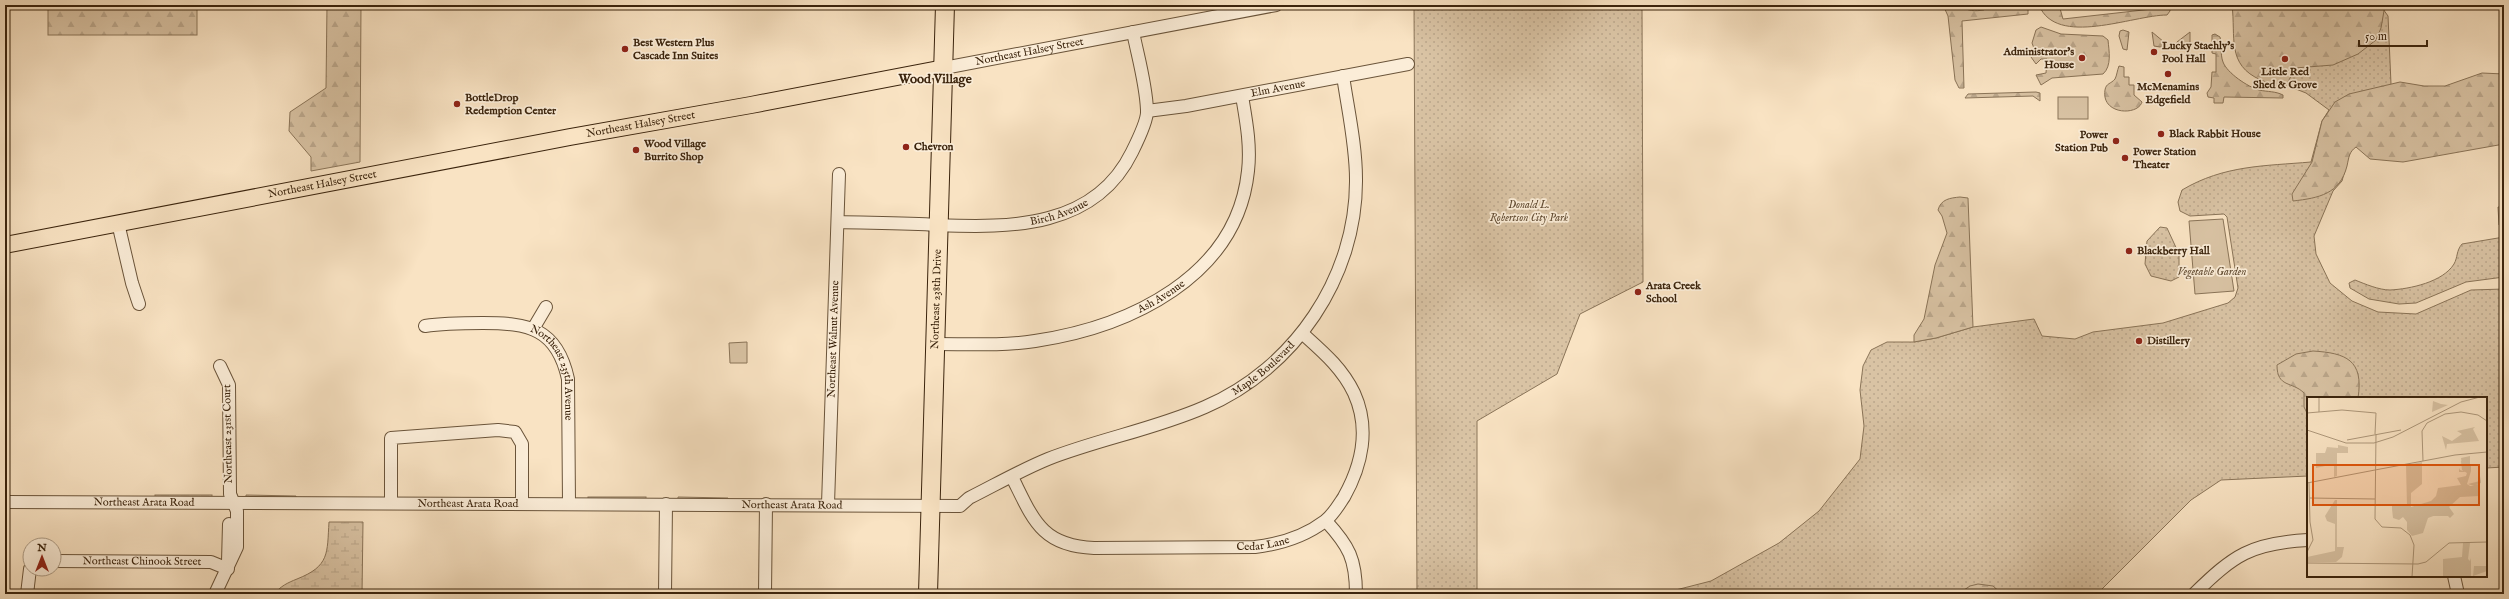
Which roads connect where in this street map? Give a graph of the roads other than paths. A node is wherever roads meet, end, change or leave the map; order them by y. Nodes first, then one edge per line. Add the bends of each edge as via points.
1 (945, 5) edge
2 (1276, 5) edge
3 (1133, 32) junction
4 (1408, 64) dead end
5 (944, 68) junction
6 (1343, 76) junction
7 (1242, 96) junction
8 (1147, 111) junction
9 (839, 174) dead end
10 (838, 222) junction
11 (118, 223) junction
12 (939, 225) junction
13 (5, 245) edge
14 (139, 304) dead end
15 (546, 308) dead end
16 (425, 326) dead end
17 (533, 328) junction
18 (1302, 334) junction
19 (935, 344) junction
20 (220, 366) dead end
21 (1012, 477) junction
22 (5, 502) edge
23 (232, 502) junction
24 (390, 503) junction
25 (522, 503) junction
26 (569, 503) junction
27 (666, 504) junction
28 (766, 504) junction
29 (828, 504) junction
30 (939, 505) junction
31 (1326, 521) junction
32 (2307, 540) edge
33 (62, 561) edge
34 (228, 569) junction
35 (28, 577) edge
36 (2454, 577) edge
37 (27, 594) edge
38 (215, 594) edge
39 (665, 594) edge
40 (765, 594) edge
41 (928, 594) edge
42 (1356, 594) edge
43 (2194, 594) edge
44 (2458, 594) edge

1 - 5 highway, Northeast 238th Drive
2 - 3 street, Northeast Halsey Street
3 - 5 street, Northeast Halsey Street
3 - 8 street, Birch Avenue
4 - 6 street, Elm Avenue
5 - 11 main road, Northeast Halsey Street
5 - 12 highway, Northeast 238th Drive
6 - 7 street, Elm Avenue
6 - 18 street, Maple Boulevard via 1356,179 1352,223 1346,248 1326,299
7 - 8 street, Elm Avenue
7 - 19 street, Ash Avenue via 1249,154 1242,201 1226,238 1189,279 1171,293 1139,310 1086,330 1017,343
8 - 12 street, Birch Avenue via 1135,147 1124,168 1106,189 1087,203 1048,218 1012,225
9 - 10 street, Northeast Walnut Avenue
10 - 12 street, Birch Avenue
10 - 29 street, Northeast Walnut Avenue
11 - 13 main road, Northeast Halsey Street
11 - 14 street
12 - 19 highway, Northeast 238th Drive
15 - 17 street
16 - 17 street, Northeast 235th Avenue via 446,323 511,323
17 - 26 street, Northeast 235th Avenue via 556,350 566,368
18 - 21 street, Maple Boulevard via 1266,370 1242,387 1205,407 1047,460
18 - 31 street, Cedar Lane via 1328,356 1346,378 1361,416 1362,448 1356,473 1336,510
19 - 30 highway, Northeast 238th Drive
20 - 23 street, Northeast 231st Court via 229,385
21 - 30 street, Maple Boulevard via 969,498
21 - 31 street, Cedar Lane via 1039,527 1057,541 1080,548 1275,545 1294,539
22 - 23 street, Northeast Arata Road
23 - 24 street, Northeast Arata Road
23 - 34 street, Northeast 231st Court via 229,511
24 - 25 street, Northeast Arata Road
24 - 25 street via 390,438 509,430 520,438 522,444
25 - 26 street, Northeast Arata Road
26 - 27 street, Northeast Arata Road
27 - 28 street, Northeast Arata Road
27 - 39 street
28 - 29 street, Northeast Arata Road
28 - 40 street
29 - 30 street, Northeast Arata Road
30 - 41 highway, Northeast 238th Drive
31 - 42 street via 1352,556
32 - 43 street via 2269,543 2253,548 2228,562
33 - 34 street, Northeast Chinook Street via 211,562
34 - 38 street
35 - 37 street
36 - 44 street

